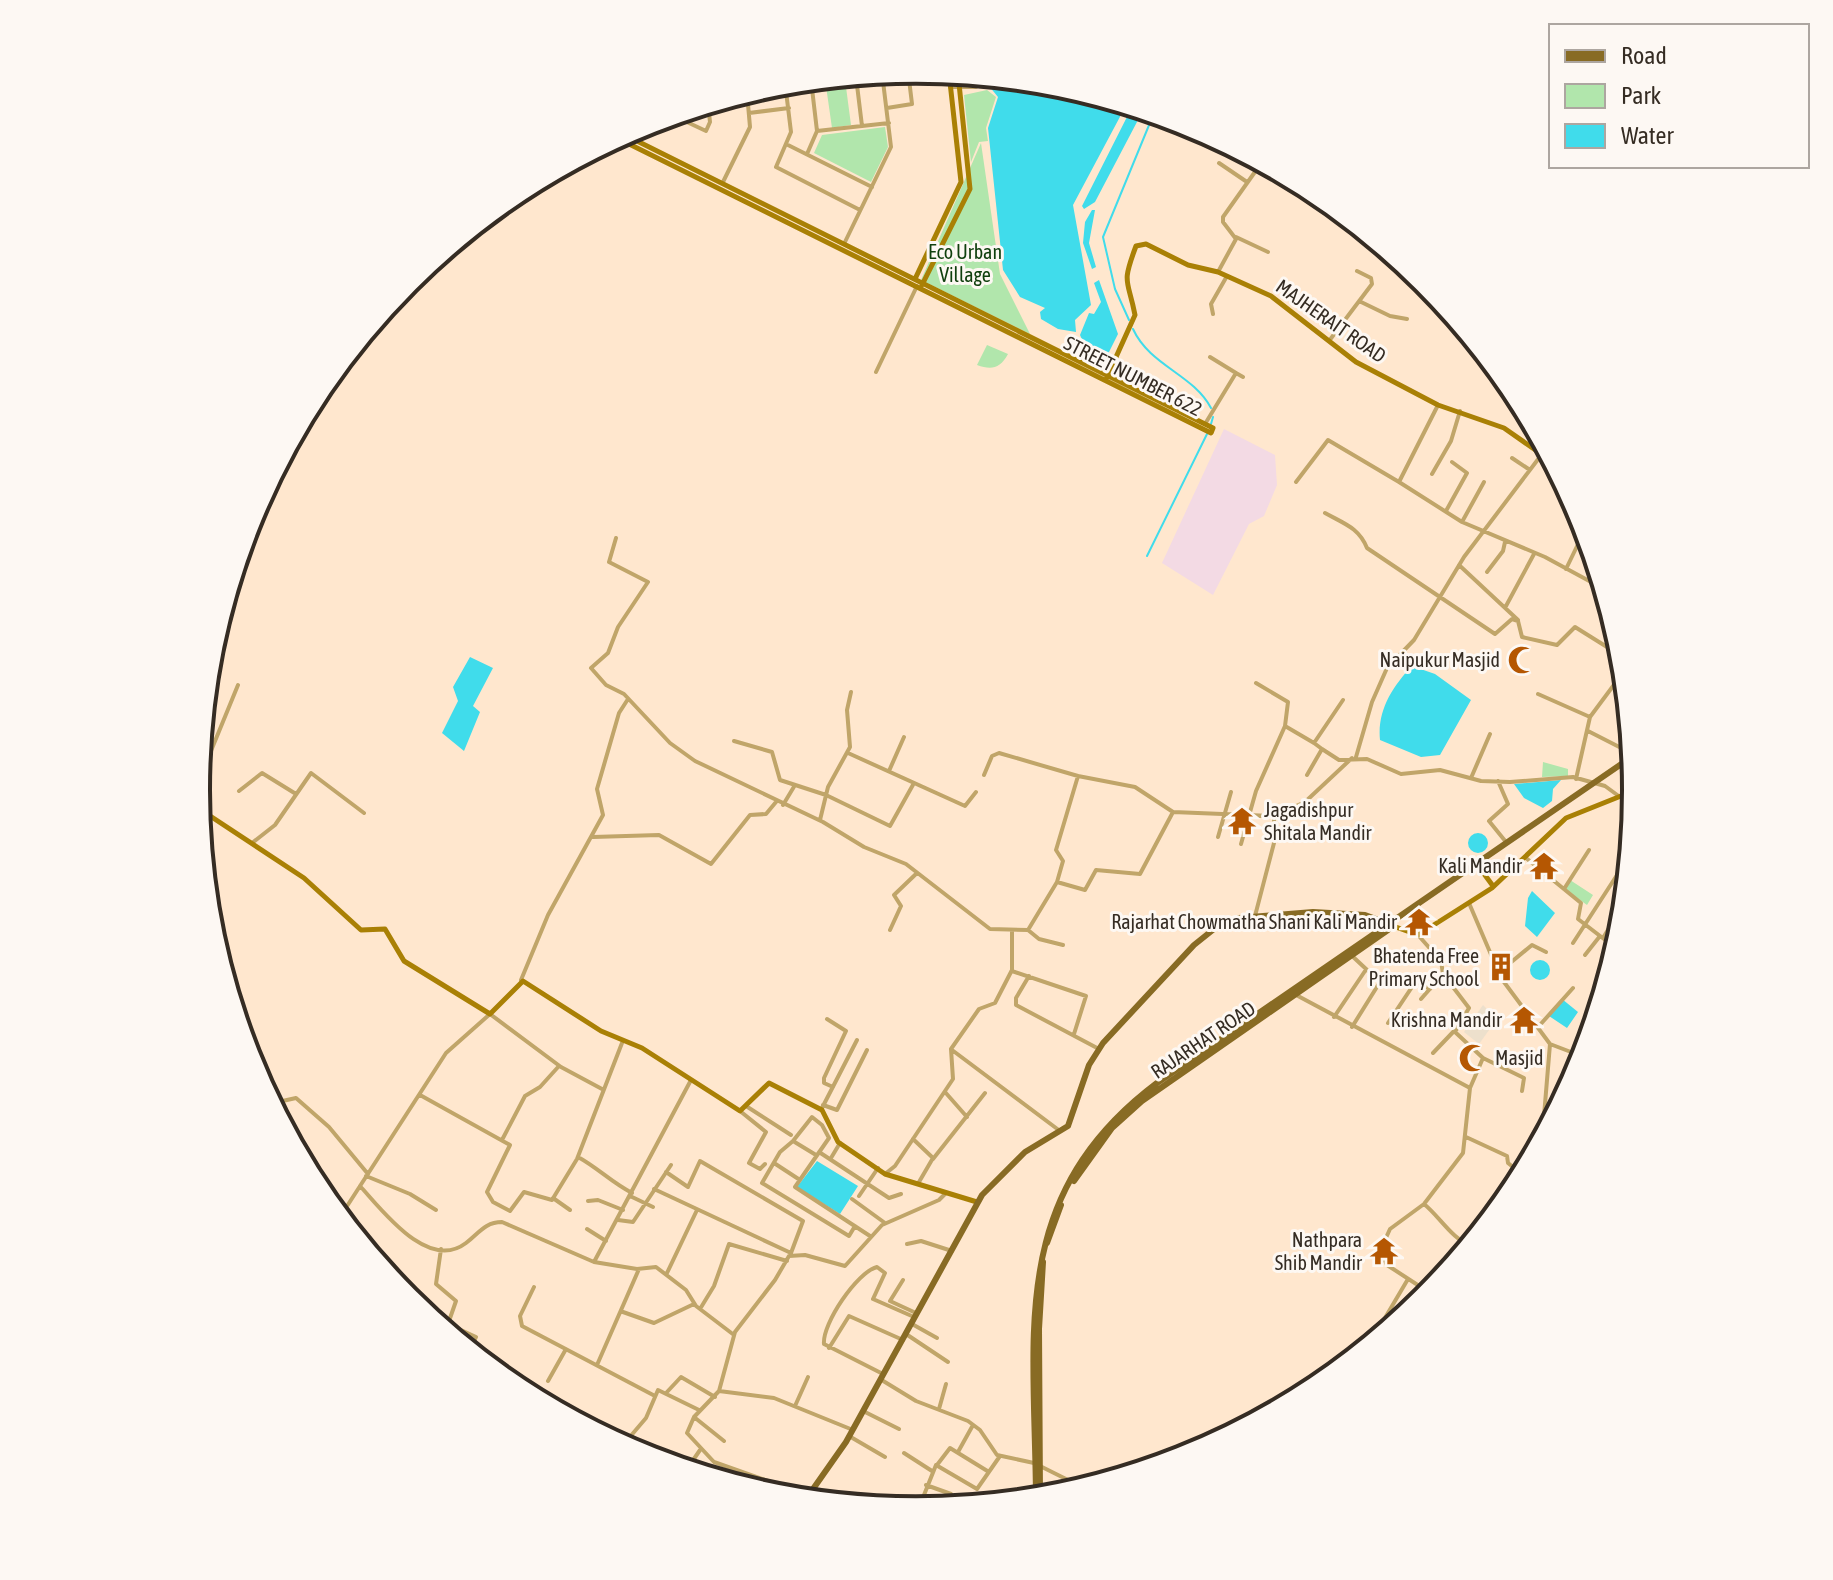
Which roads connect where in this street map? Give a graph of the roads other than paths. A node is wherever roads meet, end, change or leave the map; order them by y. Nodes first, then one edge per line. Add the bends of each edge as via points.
1 (910, 84) edge
2 (884, 85) edge
3 (857, 87) edge
4 (950, 87) joint
5 (975, 87) edge
6 (960, 88) junction
7 (812, 92) edge
8 (787, 97) edge
9 (748, 105) edge
10 (789, 108) junction
11 (887, 108) junction
12 (749, 113) junction
13 (709, 115) edge
14 (689, 121) edge
15 (889, 123) junction
16 (862, 126) junction
17 (817, 131) junction
18 (639, 142) edge
19 (786, 144) junction
20 (631, 145) edge
21 (807, 154) junction
22 (1219, 163) dead end
23 (1255, 171) edge
24 (723, 182) junction
25 (1247, 182) junction
26 (872, 187) junction
27 (860, 210) junction
28 (1236, 237) junction
29 (844, 244) junction
30 (1268, 252) dead end
31 (1357, 271) dead end
32 (1218, 272) junction
33 (1227, 276) junction
34 (918, 284) junction
35 (1359, 301) junction
36 (1213, 314) dead end
37 (1407, 319) dead end
38 (1328, 342) junction
39 (1210, 357) dead end
40 (876, 372) dead end
41 (1236, 373) junction
42 (1107, 377) junction
43 (1243, 377) dead end
44 (1438, 405) junction
45 (1172, 410) junction
46 (1460, 411) junction
47 (1205, 424) junction
48 (1533, 446) edge
49 (1539, 457) edge
50 (1512, 458) dead end
51 (1452, 462) dead end
52 (1530, 470) junction
53 (1432, 474) dead end
54 (1296, 482) dead end
55 (1399, 482) junction
56 (1484, 482) dead end
57 (1446, 511) junction
58 (1325, 513) dead end
59 (1462, 522) junction
60 (1483, 532) junction
61 (616, 538) dead end
62 (1505, 542) junction
63 (1578, 544) edge
64 (1534, 554) junction
65 (1459, 565) junction
66 (1566, 569) junction
67 (1487, 572) dead end
68 (1591, 582) edge
69 (1438, 597) junction
70 (1506, 606) junction
71 (1518, 621) junction
72 (1608, 648) edge
73 (1256, 683) dead end
74 (238, 685) dead end
75 (1614, 685) edge
76 (851, 692) dead end
77 (1538, 694) dead end
78 (628, 699) junction
79 (1343, 700) dead end
80 (1590, 717) junction
81 (1285, 726) junction
82 (1588, 731) junction
83 (1490, 734) dead end
84 (904, 737) dead end
85 (734, 741) dead end
86 (1314, 743) junction
87 (212, 749) edge
88 (1322, 749) junction
89 (1621, 750) edge
90 (848, 753) junction
91 (1355, 757) junction
92 (1621, 766) edge
93 (889, 771) junction
94 (984, 775) dead end
95 (1307, 775) dead end
96 (1078, 776) junction
97 (1471, 778) junction
98 (1576, 779) junction
99 (1498, 781) junction
100 (914, 783) junction
101 (1598, 784) junction
102 (795, 785) junction
103 (239, 791) dead end
104 (976, 792) dead end
105 (1231, 792) dead end
106 (296, 794) junction
107 (826, 795) junction
108 (1620, 797) joint
109 (776, 802) junction
110 (783, 805) junction
111 (1173, 812) junction
112 (364, 813) dead end
113 (1248, 814) junction
114 (1225, 815) junction
115 (1274, 816) junction
116 (211, 817) edge
117 (820, 820) junction
118 (591, 837) junction
119 (1218, 837) dead end
120 (252, 843) junction
121 (1241, 844) dead end
122 (1507, 844) junction
123 (1589, 850) dead end
124 (1526, 858) junction
125 (1479, 867) junction
126 (917, 873) junction
127 (1617, 875) edge
128 (1057, 882) junction
129 (1493, 886) junction
130 (1564, 890) junction
131 (1468, 901) junction
132 (1255, 916) junction
133 (1585, 924) junction
134 (1610, 924) edge
135 (1392, 926) junction
136 (890, 930) dead end
137 (1028, 930) junction
138 (1012, 932) junction
139 (1418, 935) junction
140 (1601, 937) junction
141 (1606, 941) edge
142 (1573, 943) dead end
143 (1063, 945) dead end
144 (1546, 952) dead end
145 (1350, 954) junction
146 (1585, 955) dead end
147 (1012, 970) junction
148 (1365, 971) junction
149 (1498, 973) junction
150 (1443, 974) junction
151 (1029, 976) junction
152 (521, 980) junction
153 (1573, 988) dead end
154 (1430, 989) junction
155 (1298, 996) junction
156 (1421, 999) dead end
157 (490, 1014) junction
158 (1334, 1017) junction
159 (827, 1019) dead end
160 (1388, 1023) dead end
161 (1539, 1026) junction
162 (1352, 1027) junction
163 (1455, 1030) junction
164 (1074, 1034) junction
165 (857, 1040) dead end
166 (622, 1043) junction
167 (1550, 1044) junction
168 (951, 1049) junction
169 (1099, 1049) junction
170 (867, 1050) dead end
171 (1572, 1052) edge
172 (1433, 1053) dead end
173 (1483, 1058) junction
174 (559, 1066) junction
175 (691, 1080) junction
176 (833, 1087) junction
177 (1470, 1088) junction
178 (602, 1089) junction
179 (1522, 1091) dead end
180 (945, 1092) junction
181 (985, 1093) dead end
182 (420, 1095) junction
183 (283, 1101) edge
184 (745, 1105) junction
185 (822, 1107) junction
186 (740, 1111) junction
187 (1544, 1113) edge
188 (967, 1117) junction
189 (1061, 1133) junction
190 (1466, 1137) junction
191 (792, 1138) junction
192 (913, 1139) junction
193 (502, 1140) junction
194 (840, 1143) junction
195 (818, 1154) junction
196 (578, 1157) junction
197 (830, 1159) junction
198 (933, 1159) junction
199 (774, 1163) junction
200 (765, 1164) dead end
201 (671, 1165) dead end
202 (1513, 1167) edge
203 (878, 1168) junction
204 (666, 1172) junction
205 (885, 1174) junction
206 (367, 1175) junction
207 (800, 1180) junction
208 (919, 1182) junction
209 (867, 1184) junction
210 (360, 1186) junction
211 (654, 1189) junction
212 (948, 1191) junction
213 (901, 1194) dead end
214 (631, 1195) junction
215 (859, 1196) dead end
216 (553, 1198) junction
217 (852, 1199) dead end
218 (588, 1201) dead end
219 (977, 1202) junction
220 (645, 1203) junction
221 (1424, 1204) junction
222 (347, 1207) edge
223 (653, 1207) dead end
224 (436, 1210) dead end
225 (570, 1210) dead end
226 (623, 1210) junction
227 (697, 1210) junction
228 (509, 1211) junction
229 (618, 1220) junction
230 (504, 1222) junction
231 (885, 1223) junction
232 (855, 1226) junction
233 (587, 1229) dead end
234 (870, 1236) junction
235 (1461, 1239) edge
236 (606, 1241) junction
237 (907, 1244) dead end
238 (441, 1249) junction
239 (952, 1251) junction
240 (789, 1256) junction
241 (594, 1262) junction
242 (639, 1268) junction
243 (666, 1274) junction
244 (1408, 1279) junction
245 (903, 1280) dead end
246 (1419, 1286) edge
247 (534, 1287) dead end
248 (694, 1304) junction
249 (700, 1309) junction
250 (622, 1312) junction
251 (1385, 1318) edge
252 (915, 1319) junction
253 (450, 1320) edge
254 (734, 1335) junction
255 (904, 1337) junction
256 (937, 1338) dead end
257 (566, 1349) junction
258 (829, 1349) junction
259 (948, 1362) dead end
260 (597, 1365) junction
261 (881, 1376) junction
262 (808, 1377) dead end
263 (548, 1381) dead end
264 (946, 1384) dead end
265 (719, 1391) junction
266 (667, 1393) junction
267 (655, 1396) junction
268 (715, 1397) junction
269 (795, 1406) junction
270 (699, 1410) junction
271 (939, 1410) junction
272 (863, 1411) junction
273 (694, 1417) junction
274 (973, 1425) junction
275 (899, 1429) dead end
276 (851, 1433) junction
277 (631, 1435) edge
278 (724, 1441) dead end
279 (700, 1450) junction
280 (958, 1452) junction
281 (904, 1453) dead end
282 (1000, 1456) junction
283 (885, 1457) dead end
284 (693, 1460) edge
285 (937, 1465) junction
286 (1039, 1465) junction
287 (932, 1471) junction
288 (989, 1472) junction
289 (757, 1477) edge
290 (1067, 1479) edge
291 (926, 1485) junction
292 (1038, 1485) edge
293 (813, 1488) edge
294 (951, 1494) dead end
295 (922, 1496) edge

1 - 11 street via 912,104
2 - 11 street
3 - 16 street
4 - 6 street
4 - 34 street via 961,182
5 - 6 street
6 - 34 street via 970,189
7 - 17 street
8 - 10 street
9 - 12 street
10 - 12 street
10 - 19 street
11 - 15 street
12 - 24 street via 748,133
13 - 14 street via 706,131
15 - 16 street
15 - 26 street via 891,147
16 - 17 street
17 - 21 street
18 - 24 street, STREET NUMBER 622
19 - 21 street
19 - 27 street via 776,167
20 - 34 street, STREET NUMBER 622
21 - 26 street
22 - 25 street
23 - 25 street
24 - 29 street, STREET NUMBER 622
25 - 28 street via 1222,219
26 - 27 street
27 - 29 street
28 - 30 street
28 - 32 street
29 - 34 street, STREET NUMBER 622
31 - 35 street via 1372,281
32 - 33 street, MAJHERAIT ROAD
32 - 42 street, MAJHERAIT ROAD via 1138,244 1125,278 1135,315
33 - 36 street via 1211,301
33 - 38 street, MAJHERAIT ROAD via 1271,296
34 - 40 street
34 - 42 street, STREET NUMBER 622
35 - 37 street
35 - 38 street
38 - 44 street, MAJHERAIT ROAD
39 - 41 street
41 - 43 street
41 - 47 street
42 - 45 street, STREET NUMBER 622
44 - 46 street, MAJHERAIT ROAD
44 - 55 street
45 - 47 street, STREET NUMBER 622
45 - 47 street, STREET NUMBER 622 via 1211,433 1213,428
46 - 48 street, MAJHERAIT ROAD
46 - 53 street
49 - 52 street
50 - 52 street
51 - 57 street via 1467,473
52 - 60 street
54 - 55 street via 1328,440
55 - 57 street
56 - 59 street
57 - 59 street
58 - 69 street via 1359,533 1367,548
59 - 60 street
60 - 62 street
60 - 65 street
61 - 78 street via 609,562 648,583 608,653 591,668
62 - 64 street
62 - 67 street
63 - 66 street
64 - 66 street
64 - 70 street
65 - 69 street
65 - 70 street
66 - 68 street
69 - 71 street via 1495,634 1512,619
69 - 91 street via 1414,640 1384,672
70 - 71 street
71 - 72 street via 1522,637 1557,645 1575,627
73 - 81 street via 1288,702
74 - 87 street
75 - 80 street
76 - 90 street
77 - 80 street
78 - 109 street via 689,757
78 - 118 street via 597,789 603,815
79 - 86 street
80 - 82 street
81 - 86 street
81 - 113 street
82 - 89 street
82 - 98 street
83 - 97 street
84 - 93 street
85 - 102 street via 772,752 779,778
86 - 88 street
88 - 91 street via 1339,760
88 - 95 street
90 - 93 street
90 - 107 street
91 - 97 street via 1401,774 1434,770
91 - 115 street via 1305,802
92 - 101 main road
93 - 100 street
94 - 96 street via 992,756 999,753
96 - 111 street via 1135,787
96 - 128 street via 1056,850 1063,861
97 - 99 street
98 - 99 street
98 - 101 street
99 - 122 street via 1508,804 1489,821
100 - 104 street via 965,806
100 - 107 street via 891,826
101 - 108 street
101 - 122 main road
101 - 125 main road
102 - 107 street
102 - 110 street
103 - 106 street via 262,773
105 - 114 street
106 - 112 street via 313,773
106 - 120 street via 271,829
107 - 117 street
108 - 124 street via 1566,818
109 - 110 street
109 - 118 street via 766,814 750,815 711,864 659,835
110 - 117 street
111 - 114 street
111 - 128 street via 1140,874 1096,870 1085,890
113 - 114 street
113 - 115 street
113 - 121 street
114 - 119 street
115 - 132 street via 1274,843
116 - 120 street
117 - 126 street
118 - 152 street via 548,915
120 - 157 street via 318,889 361,930 385,929 404,961
122 - 135 main road
123 - 130 street
124 - 129 street
124 - 130 street
125 - 129 street
125 - 135 main road
126 - 136 street via 894,895 901,906
126 - 138 street via 988,927
127 - 133 street
128 - 137 street
129 - 131 street
130 - 133 street via 1582,904 1578,917
131 - 139 street
131 - 149 street
132 - 135 main road via 1350,914
132 - 169 main road via 1231,920 1207,934
133 - 140 street
133 - 142 street
134 - 140 street
135 - 139 street
135 - 145 main road
137 - 138 street
137 - 143 street
138 - 147 street
139 - 150 street via 1441,961
140 - 141 street
140 - 146 street
144 - 149 street via 1532,945
145 - 148 street
145 - 155 main road, RAJARHAT ROAD
145 - 286 main road via 1139,1096 1077,1166 1049,1222 1037,1276
147 - 151 street
147 - 168 street via 995,1003 979,1009
148 - 158 street
148 - 162 street via 1380,982
149 - 161 street
150 - 154 street
150 - 163 street via 1469,1008
151 - 164 street via 1016,1005
151 - 164 street via 1086,996
152 - 157 street
152 - 166 street
153 - 161 street
154 - 156 street
154 - 160 street via 1416,981
155 - 158 street
155 - 286 main road, RAJARHAT ROAD via 1142,1101 1112,1128 1074,1181 1043,1262
157 - 174 street
157 - 182 street via 451,1046
158 - 162 street
159 - 176 street via 846,1031 824,1078
161 - 167 street
162 - 177 street
163 - 172 street
163 - 173 street
164 - 169 street
165 - 176 street
166 - 175 street via 642,1048
166 - 178 street
167 - 171 street
167 - 187 street
168 - 180 street via 953,1079
168 - 189 street
169 - 189 main road
170 - 185 street via 837,1110
173 - 177 street
173 - 179 street via 1524,1078
174 - 178 street
174 - 193 street via 525,1096
175 - 186 street
175 - 214 street
176 - 185 street
177 - 190 street
178 - 196 street
180 - 188 street
180 - 192 street
181 - 188 street
182 - 193 street
182 - 206 street
183 - 206 street via 296,1098 328,1125
184 - 185 street via 769,1083
184 - 186 street
184 - 191 street
185 - 194 street
186 - 200 street via 766,1132 749,1163 760,1169
188 - 198 street
189 - 219 main road via 1025,1152
190 - 202 street via 1507,1156
190 - 221 street via 1458,1161
191 - 195 street
191 - 195 street via 812,1117 829,1138
191 - 199 street
192 - 198 street
192 - 205 street
193 - 228 street via 510,1147 487,1193
194 - 197 street
194 - 203 street
195 - 197 street
195 - 207 street
196 - 214 street
196 - 216 street
197 - 209 street
198 - 208 street
199 - 207 street
199 - 232 street via 762,1183 849,1236
201 - 204 street
203 - 205 street
203 - 209 street
204 - 211 street
204 - 240 street via 688,1187 700,1161 803,1221
205 - 208 street
206 - 210 street
206 - 224 street
207 - 232 street via 795,1187
208 - 212 street
209 - 213 street via 889,1198
209 - 215 street
210 - 222 street
210 - 238 street via 408,1237
211 - 220 street
211 - 227 street
212 - 219 street
212 - 231 street
214 - 220 street
214 - 226 street
216 - 225 street
216 - 228 street via 547,1201 524,1192
217 - 231 street
218 - 226 street
219 - 239 main road
220 - 223 street
220 - 229 street via 630,1224
221 - 235 street
221 - 244 street via 1392,1226 1380,1251 1387,1265
226 - 229 street
227 - 240 street
227 - 243 street
228 - 230 street
229 - 236 street
230 - 238 street via 490,1223 464,1245
230 - 241 street
231 - 234 street
232 - 234 street
233 - 236 street
234 - 240 street via 845,1266
236 - 241 street
237 - 239 street via 921,1241
238 - 253 street via 436,1284 456,1301
239 - 252 main road
240 - 249 street via 729,1244
240 - 254 street
241 - 242 street
242 - 243 street via 653,1266
242 - 250 street
243 - 248 street
244 - 246 street
244 - 251 street
245 - 252 street via 890,1301
247 - 257 street via 520,1316 522,1326
248 - 249 street
248 - 250 street via 654,1323
249 - 254 street
250 - 260 street
252 - 255 main road
252 - 256 street
252 - 258 street via 873,1299 885,1273 873,1267 845,1296 823,1336
254 - 265 street
255 - 258 street via 849,1316
255 - 259 street
255 - 261 main road
257 - 260 street
257 - 263 street
258 - 261 street
260 - 267 street
261 - 271 street
261 - 272 main road
262 - 269 street
264 - 271 street
265 - 268 street
265 - 269 street
266 - 267 street via 658,1390
266 - 268 street via 681,1377
266 - 270 street
267 - 277 street
268 - 270 street
269 - 276 street
270 - 273 street
271 - 274 street
272 - 275 street
272 - 276 main road
273 - 278 street
273 - 279 street via 687,1433
274 - 280 street
274 - 282 street
276 - 283 street
276 - 293 main road
279 - 284 street
279 - 289 street via 714,1462
280 - 285 street via 948,1449
280 - 288 street
281 - 287 street
282 - 286 street
282 - 288 street
285 - 287 street
285 - 288 street via 977,1489
286 - 290 street
286 - 292 main road
287 - 291 street
291 - 294 street
291 - 295 street

